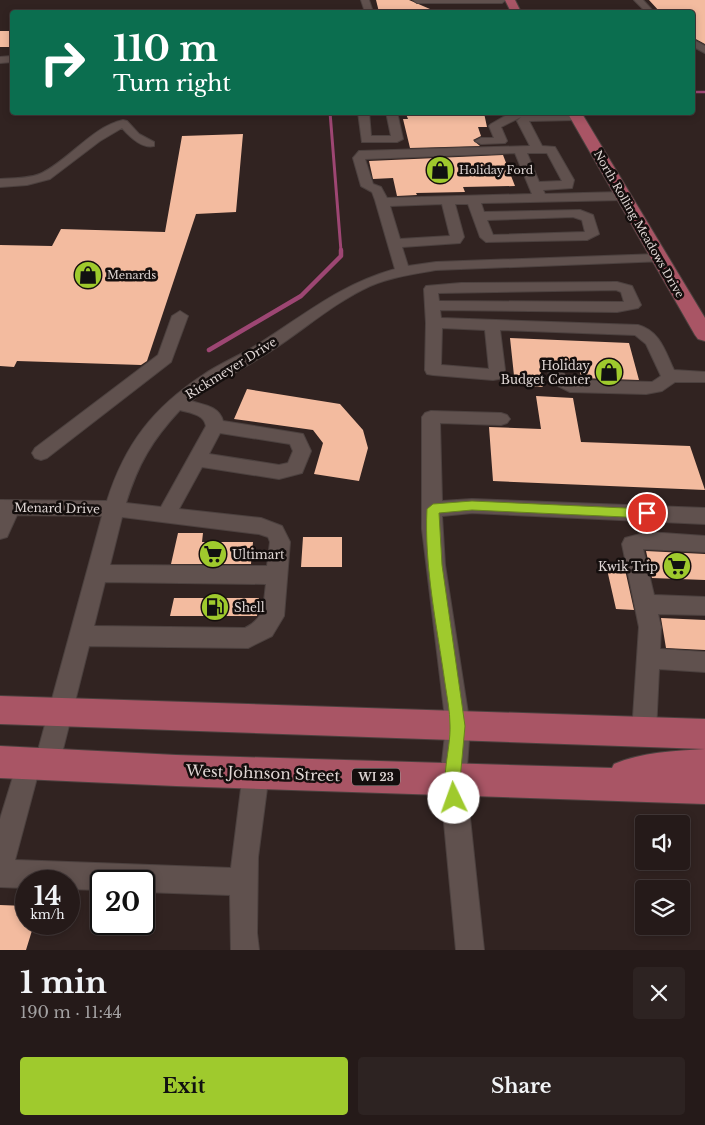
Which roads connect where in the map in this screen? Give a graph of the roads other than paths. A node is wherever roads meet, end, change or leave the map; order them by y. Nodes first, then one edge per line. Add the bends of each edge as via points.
1 (417, 0) edge
2 (502, 0) edge
3 (638, 0) edge
4 (480, 3) edge
5 (648, 10) edge
6 (363, 115) edge
7 (392, 115) edge
8 (519, 115) edge
9 (575, 115) edge
10 (124, 118) edge
11 (397, 139) junction
12 (150, 144) dead end
13 (536, 148) junction
14 (519, 149) junction
15 (0, 183) edge
16 (538, 192) junction
17 (622, 196) junction
18 (473, 200) junction
19 (448, 201) junction
20 (384, 202) junction
21 (479, 216) junction
22 (393, 243) junction
23 (659, 258) junction
24 (430, 267) junction
25 (402, 271) junction
26 (432, 297) junction
27 (180, 316) dead end
28 (434, 323) junction
29 (492, 326) junction
30 (703, 328) edge
31 (555, 369) dead end
32 (672, 377) junction
33 (705, 377) edge
34 (177, 403) junction
35 (501, 419) dead end
36 (214, 426) junction
37 (41, 453) dead end
38 (197, 459) junction
39 (5, 507) edge
40 (433, 509) junction
41 (114, 510) junction
42 (166, 515) junction
43 (705, 516) edge
44 (0, 531) edge
45 (705, 544) edge
46 (97, 573) junction
47 (277, 575) junction
48 (645, 604) junction
49 (705, 606) edge
50 (81, 636) junction
51 (649, 658) junction
52 (705, 662) edge
53 (0, 710) edge
54 (60, 714) junction
55 (458, 726) junction
56 (644, 732) junction
57 (705, 734) edge
58 (25, 763) edge
59 (705, 765) edge
60 (256, 773) junction
61 (453, 780) junction
62 (584, 782) junction
63 (705, 788) edge
64 (0, 864) edge
65 (0, 873) edge
66 (246, 882) junction
67 (245, 950) edge
68 (470, 950) edge

1 - 4 street
2 - 4 street
3 - 5 street
6 - 11 street via 366,140
7 - 11 street
8 - 9 street
8 - 11 lane via 495,126 501,141 400,144
8 - 13 street
9 - 17 main road, North Rolling Meadows Drive
10 - 12 street via 134,136
10 - 15 street via 46,176
13 - 14 street
13 - 16 street via 554,152 568,184
14 - 16 lane
14 - 20 street via 363,154 360,158 367,186 377,190
16 - 17 street
16 - 18 street
17 - 23 main road, North Rolling Meadows Drive
18 - 19 street
18 - 21 lane
19 - 20 street
19 - 22 street via 458,237 455,240
20 - 22 street
21 - 21 lane via 487,237 492,239 592,234 588,218 575,213
22 - 25 street
23 - 24 street, Rickmeyer Drive
23 - 30 main road, North Rolling Meadows Drive
24 - 25 street, Rickmeyer Drive
24 - 26 street
25 - 34 street, Rickmeyer Drive via 365,283 342,295 206,381
26 - 26 street via 461,286 617,286 626,289 633,305 618,307
26 - 28 street
27 - 37 lane via 165,358
28 - 29 street
28 - 29 lane via 433,370 493,375 497,370
29 - 32 street via 638,330 654,342 667,373
31 - 32 street via 558,379 570,386 646,388 656,387
32 - 33 street
34 - 36 street via 207,412 213,417
34 - 41 street, Rickmeyer Drive via 137,450 125,474
35 - 40 street via 431,417
36 - 38 street
36 - 38 street via 297,439 302,451 295,468 279,472
38 - 42 street
39 - 41 street, Menard Drive
39 - 44 street
40 - 43 street via 472,506
40 - 55 street via 436,565
41 - 42 lane
41 - 46 street, Rickmeyer Drive
42 - 47 lane via 262,526 275,532 280,542
45 - 48 street via 648,540 632,544
46 - 47 lane
46 - 50 street, Rickmeyer Drive
47 - 50 lane via 273,616 264,629 248,638
48 - 49 street
48 - 51 street via 650,627
50 - 54 street, Rickmeyer Drive
51 - 52 street
51 - 56 street
53 - 54 main road
54 - 55 main road
54 - 58 street, Rickmeyer Drive
55 - 56 main road
55 - 61 street
56 - 57 main road
58 - 60 main road, West Johnson Street / WI 23
58 - 64 lane
59 - 62 main road via 660,768
60 - 61 main road, West Johnson Street / WI 23
60 - 66 street via 245,857
61 - 62 main road, West Johnson Street / WI 23
61 - 68 street
62 - 63 main road, West Johnson Street / WI 23
65 - 66 street
66 - 67 street

